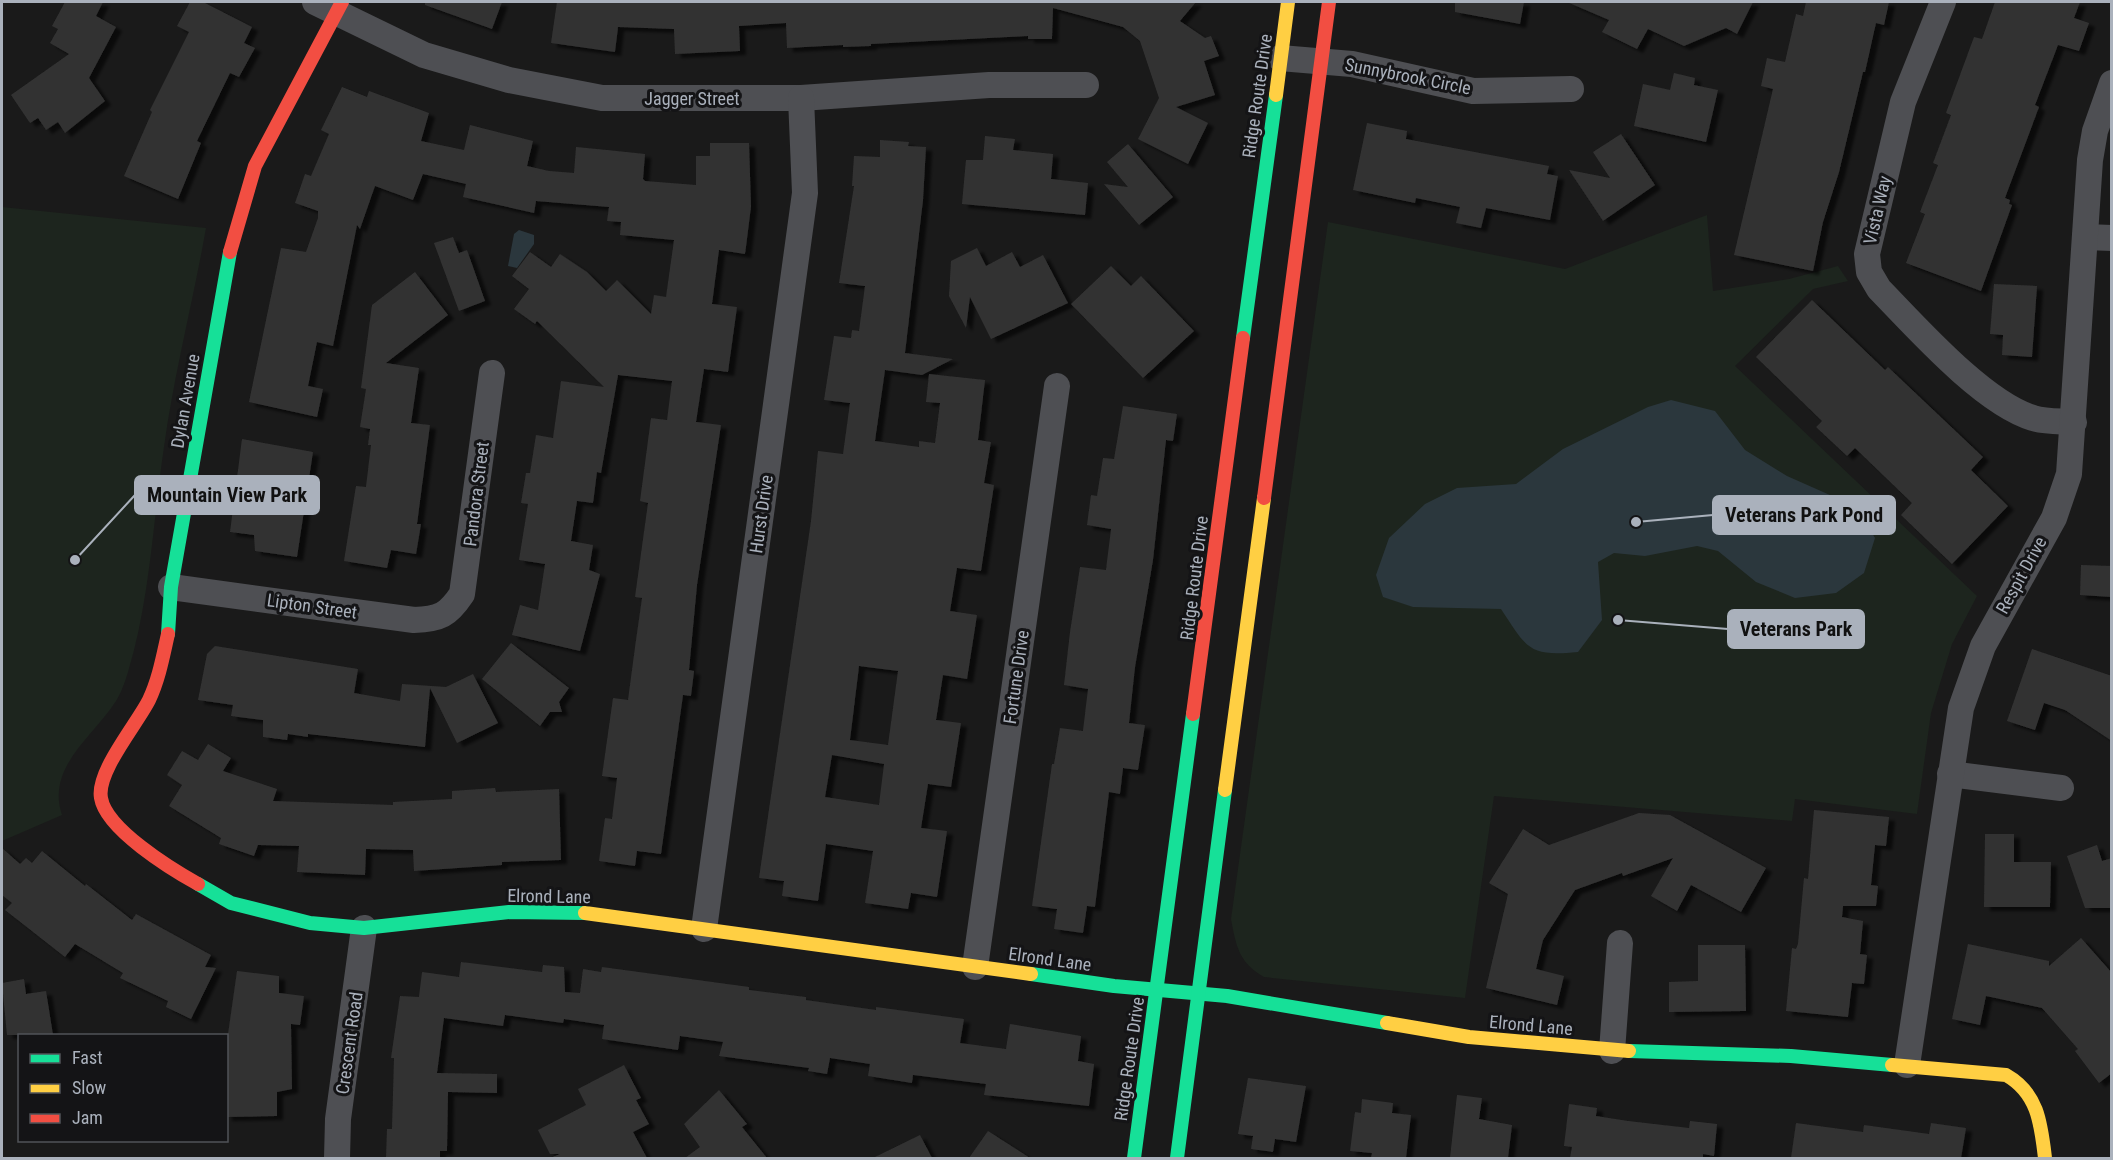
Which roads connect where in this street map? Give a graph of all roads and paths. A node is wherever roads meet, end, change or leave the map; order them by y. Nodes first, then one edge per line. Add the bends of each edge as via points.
1 (1288, 2) edge
2 (1329, 2) edge
3 (1943, 2) edge
4 (331, 5) edge
5 (1280, 58) junction
6 (1320, 61) junction
7 (2112, 82) edge
8 (1086, 85) dead end
9 (1571, 89) dead end
10 (801, 98) junction
11 (2085, 237) junction
12 (2112, 238) edge
13 (492, 373) dead end
14 (1056, 386) dead end
15 (2074, 422) junction
16 (171, 587) junction
17 (451, 611) joint
18 (1950, 774) junction
19 (2061, 788) dead end
20 (106, 815) joint
21 (364, 928) junction
22 (704, 929) junction
23 (1620, 943) dead end
24 (975, 967) junction
25 (1157, 990) junction
26 (1199, 994) junction
27 (1612, 1051) junction
28 (1907, 1065) junction
29 (338, 1158) edge
30 (1134, 1158) edge
31 (1177, 1158) edge
32 (2045, 1158) edge

1 - 5 street, Ridge Route Drive
2 - 6 street
3 - 15 street, Vista Way via 1903,102 1867,254 1869,272 1879,289 1983,390 2034,418
4 - 10 street, Jagger Street via 424,55 509,80 602,98
4 - 16 street, Dylan Avenue via 255,166 238,219 225,273
5 - 6 street, Sunnybrook Circle
5 - 25 street, Ridge Route Drive
6 - 9 street, Sunnybrook Circle via 1352,64 1473,91
6 - 26 street
7 - 11 street, Respit Drive via 2095,131
8 - 10 street, Jagger Street via 989,85
10 - 22 street, Hurst Drive via 805,193
11 - 12 street
11 - 15 street, Respit Drive
13 - 17 street, Pandora Street via 462,594
14 - 24 street, Fortune Drive
15 - 18 street, Respit Drive via 2070,474 2054,518 1983,646 1961,708
16 - 17 street, Lipton Street via 414,620 432,620
16 - 20 street, Dylan Avenue via 168,633 159,674 149,699 104,776 100,796
18 - 19 street
18 - 28 street, Respit Drive
20 - 21 street, Elrond Lane via 119,830 163,862 231,903 310,923
21 - 22 street, Elrond Lane via 509,912 571,911
21 - 29 street, Crescent Road via 338,1119
22 - 24 street, Elrond Lane
23 - 27 street
24 - 25 street, Elrond Lane
25 - 26 street, Elrond Lane
25 - 30 street, Ridge Route Drive
26 - 27 street, Elrond Lane via 1469,1037
26 - 31 street
27 - 28 street, Elrond Lane via 1791,1056
28 - 32 street, Elrond Lane via 2006,1075 2019,1081 2037,1104

